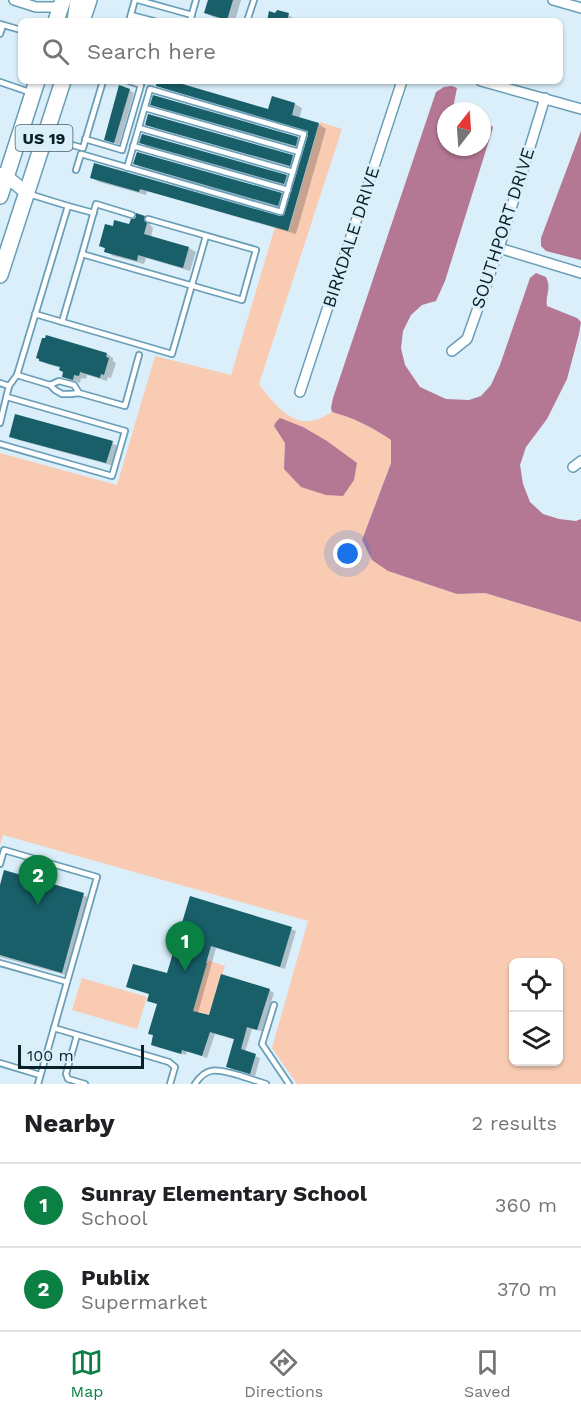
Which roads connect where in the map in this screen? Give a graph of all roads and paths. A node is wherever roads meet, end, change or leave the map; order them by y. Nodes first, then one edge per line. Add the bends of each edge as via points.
1 (14, 0) edge
2 (78, 0) edge
3 (89, 0) edge
4 (137, 0) edge
5 (196, 0) edge
6 (254, 0) edge
7 (553, 0) edge
8 (58, 7) edge
9 (581, 8) edge
10 (131, 15) junction
11 (75, 18) edge
12 (83, 18) edge
13 (130, 18) edge
14 (142, 18) edge
15 (191, 18) edge
16 (249, 18) edge
17 (2, 25) edge
18 (18, 29) edge
19 (0, 34) edge
20 (0, 82) edge
21 (62, 84) edge
22 (102, 84) edge
23 (138, 84) edge
24 (151, 84) edge
25 (401, 84) edge
26 (492, 84) edge
27 (35, 87) edge
28 (150, 89) junction
29 (545, 98) junction
30 (144, 108) junction
31 (581, 109) edge
32 (139, 128) junction
33 (45, 137) junction
34 (85, 139) junction
35 (133, 146) junction
36 (82, 151) junction
37 (299, 152) junction
38 (127, 168) junction
39 (76, 171) dead end
40 (293, 172) junction
41 (3, 175) edge
42 (288, 190) junction
43 (0, 193) edge
44 (27, 194) junction
45 (68, 206) junction
46 (93, 213) junction
47 (132, 215) dead end
48 (148, 219) dead end
49 (206, 236) junction
50 (499, 248) junction
51 (82, 254) junction
52 (581, 273) edge
53 (0, 275) edge
54 (192, 285) junction
55 (35, 314) junction
56 (62, 322) junction
57 (452, 351) dead end
58 (139, 355) dead end
59 (17, 375) junction
60 (0, 383) edge
61 (50, 385) junction
62 (9, 386) junction
63 (300, 392) dead end
64 (79, 393) junction
65 (8, 397) junction
66 (0, 423) edge
67 (0, 444) edge
68 (0, 864) edge
69 (0, 963) edge
70 (67, 982) junction
71 (274, 1005) dead end
72 (54, 1028) junction
73 (78, 1035) junction
74 (0, 1063) edge
75 (40, 1075) junction
76 (38, 1084) edge
77 (85, 1084) edge
78 (170, 1084) edge
79 (195, 1084) edge
80 (266, 1084) edge
81 (289, 1084) edge

1 - 8 street via 36,7
2 - 11 highway
3 - 12 highway
4 - 10 lane
4 - 15 lane
5 - 15 lane
6 - 16 lane
7 - 9 street
10 - 13 lane
10 - 14 lane
17 - 18 lane
17 - 19 lane
20 - 27 lane
21 - 33 highway, US 19
22 - 34 lane
23 - 34 lane via 141,85 122,150
24 - 28 lane
25 - 63 street, BIRKDALE DRIVE
26 - 29 street
27 - 41 highway, US 19
28 - 30 lane
28 - 37 lane via 304,134
29 - 31 street
29 - 50 street, SOUTHPORT DRIVE
30 - 32 lane
30 - 37 lane
32 - 35 lane
32 - 40 lane
33 - 36 lane
33 - 44 highway, US 19
34 - 36 lane
35 - 38 lane
35 - 42 lane
36 - 38 lane
36 - 39 lane
37 - 40 lane
38 - 42 lane via 281,212
40 - 42 lane
41 - 43 highway, US 19
41 - 44 street
43 - 44 street
44 - 45 lane
44 - 53 highway, US 19
45 - 46 lane
45 - 55 lane
46 - 47 lane via 96,204
46 - 51 lane
48 - 49 lane
49 - 54 lane
49 - 54 lane via 256,250 242,300
50 - 52 street
50 - 57 street, SOUTHPORT DRIVE via 467,339
51 - 54 lane
51 - 56 lane
54 - 56 lane via 172,354
55 - 56 lane
55 - 59 lane
58 - 64 lane via 125,406
59 - 61 lane
59 - 62 lane
60 - 62 lane
61 - 64 lane via 62,394
61 - 64 lane via 59,381 74,385
62 - 65 lane
65 - 66 lane
65 - 67 lane via 125,431 112,476
68 - 70 lane via 4,850 97,877
69 - 70 lane
70 - 72 lane
71 - 81 lane via 262,1044
72 - 73 lane
72 - 75 lane
73 - 77 lane via 66,1074 68,1079
73 - 78 lane via 169,1062 175,1067
74 - 75 lane
75 - 76 lane
79 - 80 lane via 201,1075 219,1070

